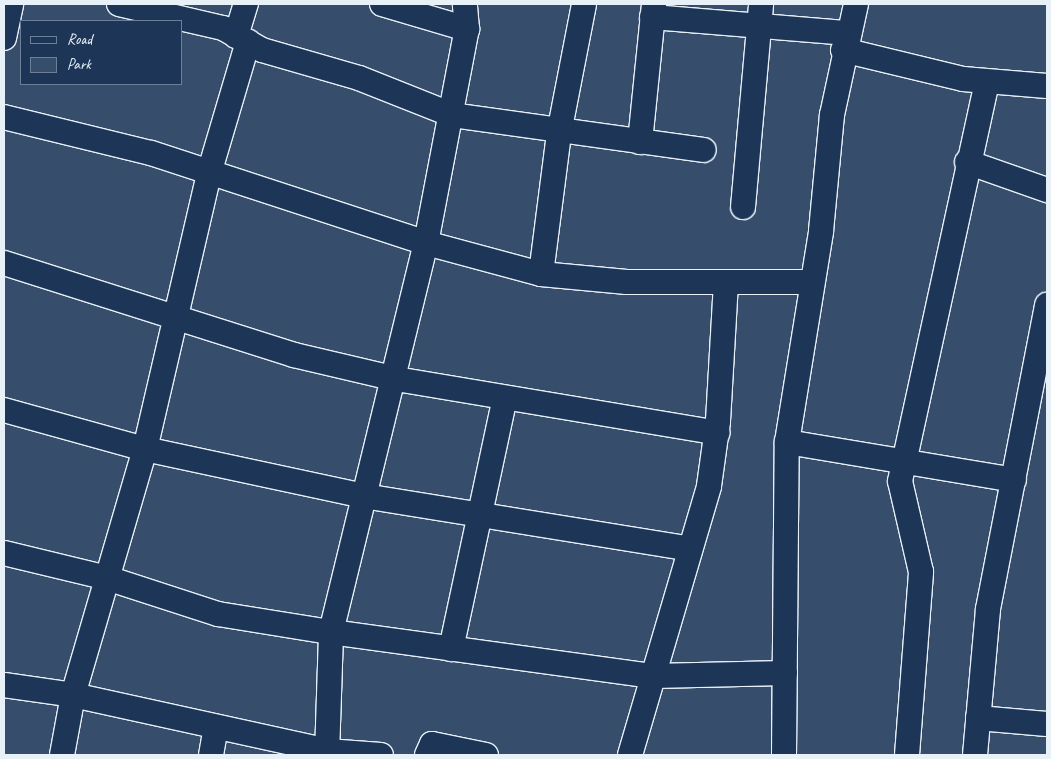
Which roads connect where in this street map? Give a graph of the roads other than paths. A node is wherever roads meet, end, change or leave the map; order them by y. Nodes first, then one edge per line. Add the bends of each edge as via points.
1 (12, 4) edge
2 (119, 4) edge
3 (246, 4) edge
4 (382, 4) edge
5 (465, 4) edge
6 (584, 4) edge
7 (856, 4) edge
8 (653, 10) edge
9 (760, 14) edge
10 (467, 29) junction
11 (4, 38) edge
12 (242, 39) junction
13 (845, 42) junction
14 (987, 82) junction
15 (1047, 86) edge
16 (452, 115) junction
17 (4, 117) edge
18 (559, 133) junction
19 (640, 142) junction
20 (704, 150) dead end
21 (967, 162) junction
22 (210, 170) junction
23 (1047, 190) edge
24 (743, 207) dead end
25 (426, 243) junction
26 (4, 263) edge
27 (541, 274) junction
28 (726, 282) junction
29 (811, 282) junction
30 (1047, 305) edge
31 (174, 316) junction
32 (1043, 349) edge
33 (396, 379) junction
34 (504, 401) junction
35 (4, 410) edge
36 (716, 433) junction
37 (787, 442) junction
38 (145, 449) junction
39 (902, 461) junction
40 (1014, 480) junction
41 (364, 496) junction
42 (482, 515) junction
43 (690, 548) junction
44 (4, 553) edge
45 (107, 578) junction
46 (331, 632) junction
47 (452, 649) junction
48 (785, 673) junction
49 (652, 676) junction
50 (4, 685) edge
51 (72, 695) junction
52 (978, 718) junction
53 (1047, 724) edge
54 (216, 728) junction
55 (434, 752) edge
56 (327, 753) edge
57 (62, 755) edge
58 (211, 755) edge
59 (381, 755) edge
60 (486, 755) edge
61 (630, 755) edge
62 (784, 755) edge
63 (907, 755) edge
64 (975, 755) edge

1 - 11 street
2 - 12 street via 223,28
3 - 12 street
4 - 10 street
5 - 10 street
6 - 18 street
7 - 13 street
8 - 9 street
8 - 19 street
9 - 13 street
9 - 24 street
10 - 16 street
12 - 16 street via 359,78
12 - 22 street
13 - 14 street
13 - 29 street
14 - 15 street
14 - 21 street
16 - 18 street
16 - 25 street
17 - 22 street
18 - 19 street
18 - 27 street
19 - 20 street
21 - 23 street
21 - 39 street
22 - 25 street
22 - 31 street
25 - 27 street
25 - 33 street
26 - 31 street
27 - 28 street via 627,282
28 - 29 street
28 - 36 street
29 - 37 street
30 - 32 street
31 - 33 street via 294,355
31 - 38 street
32 - 40 street
33 - 34 street
33 - 41 street
34 - 36 street
34 - 42 street
35 - 38 street
36 - 43 street via 709,486
37 - 39 street
37 - 48 street
38 - 41 street
38 - 45 street
39 - 40 street
39 - 63 street via 902,499 921,572
40 - 52 street via 988,609
41 - 42 street
41 - 46 street
42 - 43 street
42 - 47 street
43 - 49 street
44 - 45 street
45 - 46 street via 218,614
45 - 51 street
46 - 47 street
46 - 56 street
47 - 49 street
48 - 49 street
48 - 62 street
49 - 61 street
50 - 51 street
51 - 54 street
51 - 57 street
52 - 53 street
52 - 64 street
54 - 56 street
54 - 58 street
55 - 60 street
56 - 59 street

